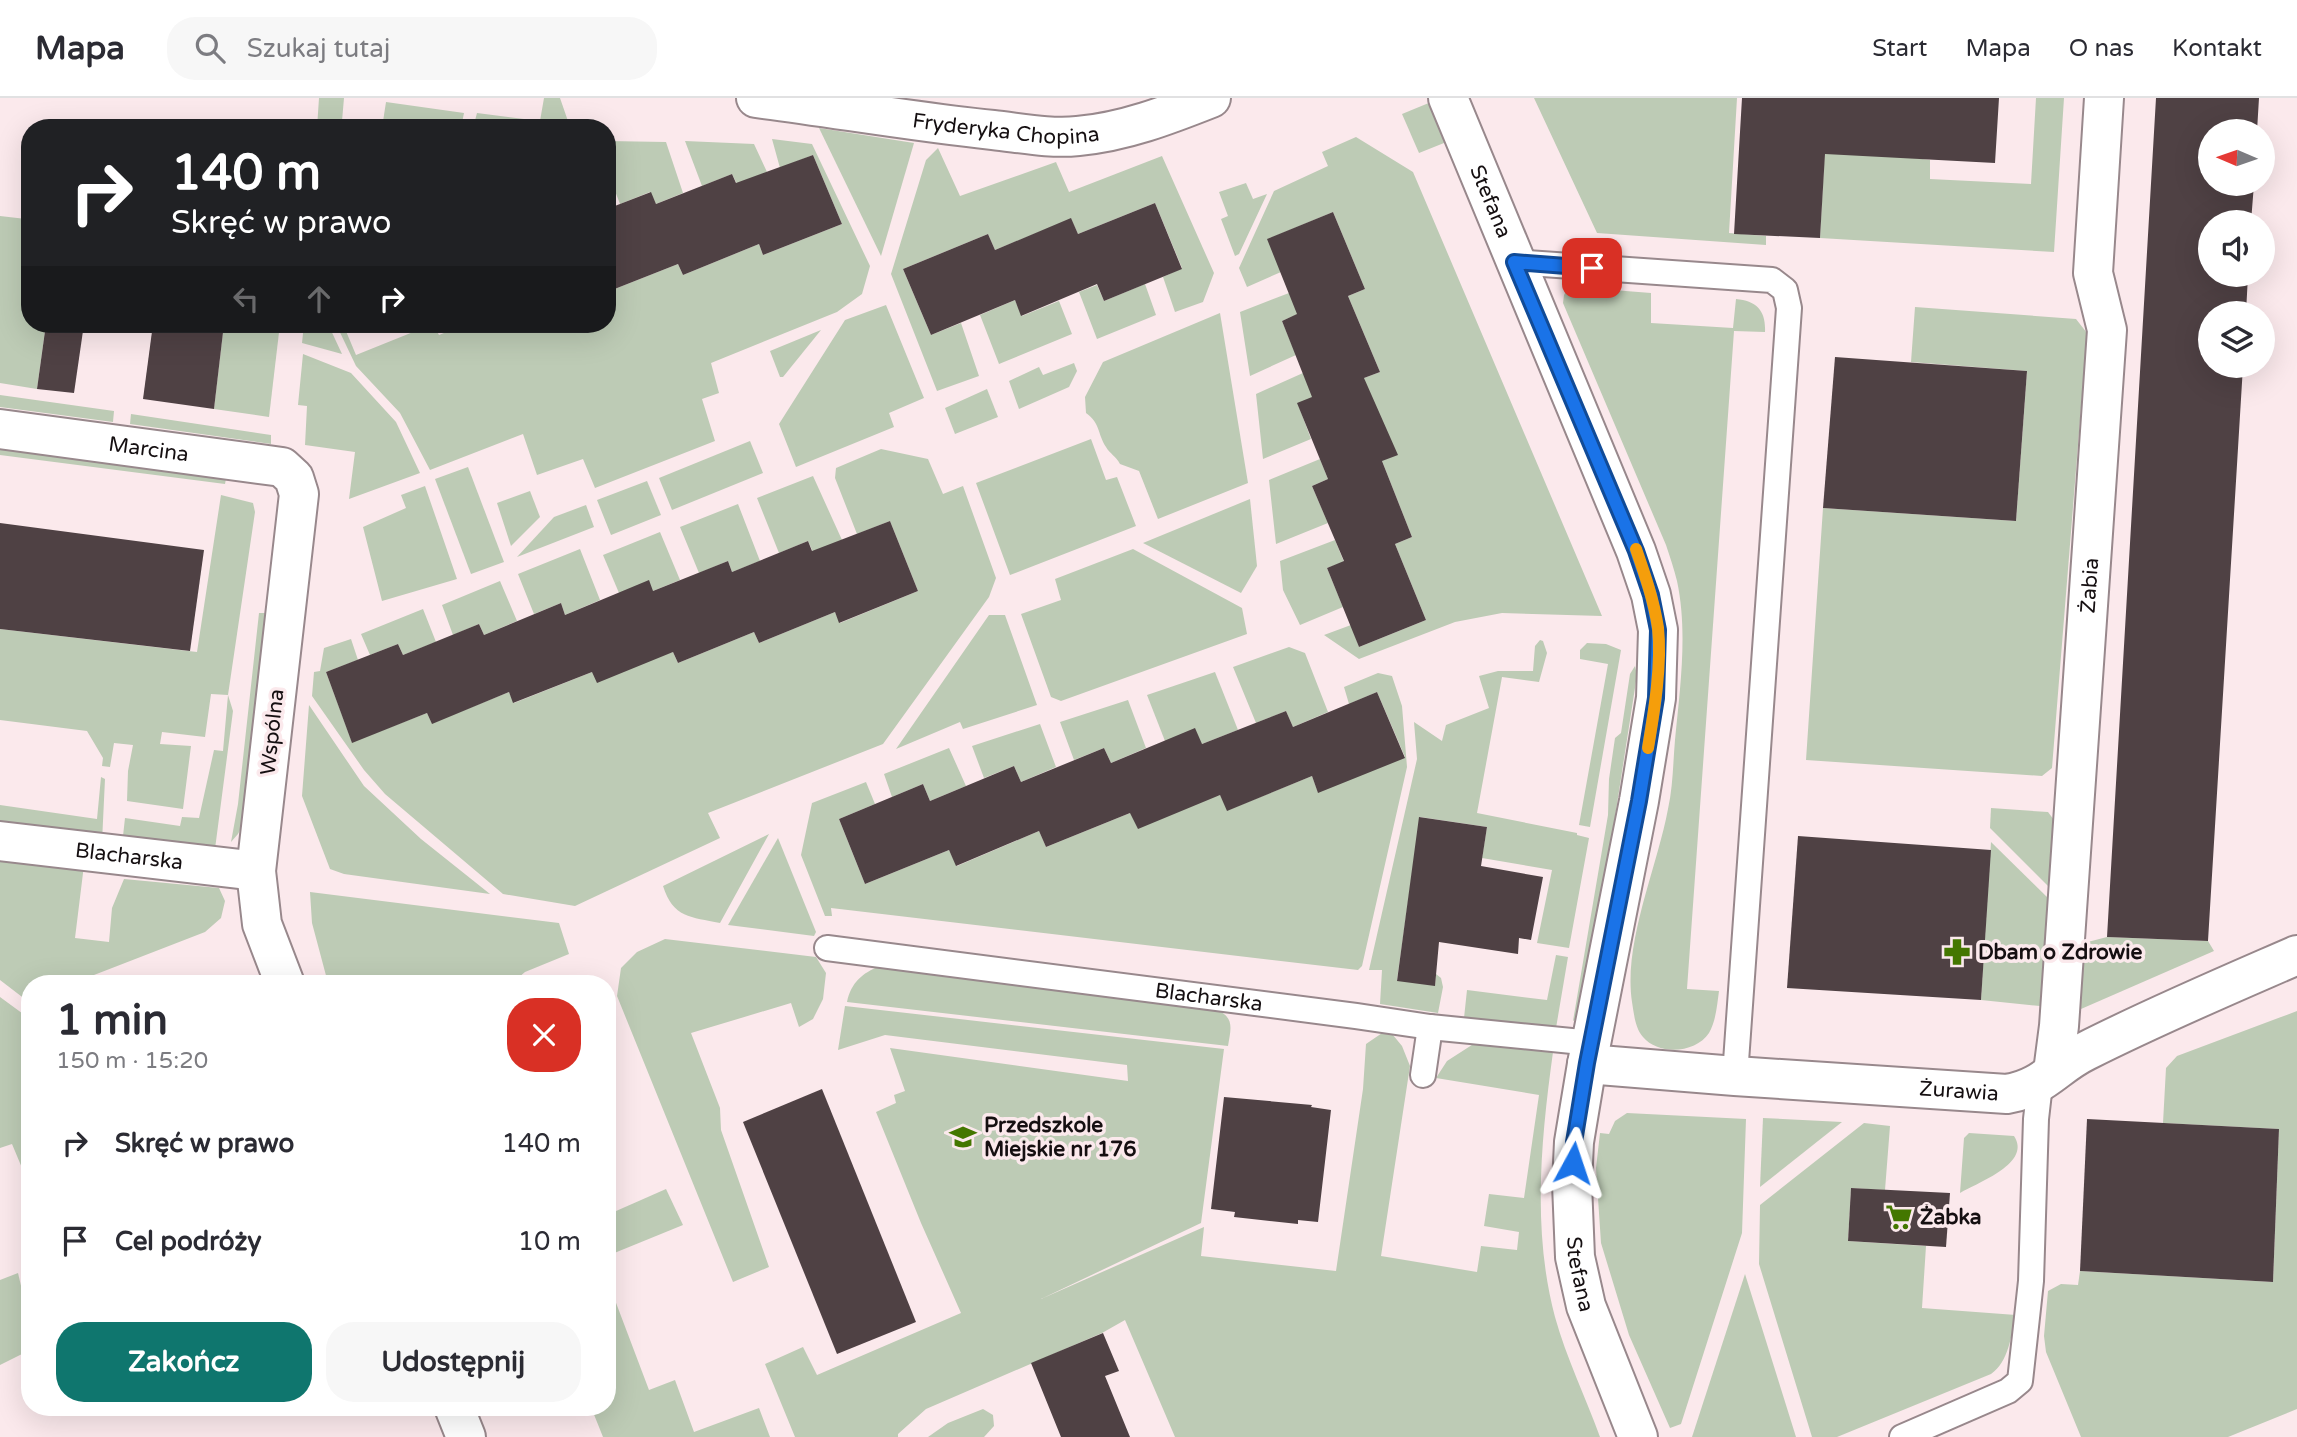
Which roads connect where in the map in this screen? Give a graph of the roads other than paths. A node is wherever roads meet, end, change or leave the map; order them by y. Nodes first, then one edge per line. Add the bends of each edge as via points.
1 (755, 98) edge
2 (1211, 98) edge
3 (1448, 98) edge
4 (2104, 98) edge
5 (1514, 262) junction
6 (0, 429) edge
7 (294, 478) joint
8 (0, 841) edge
9 (256, 871) junction
10 (827, 948) dead end
11 (2297, 956) edge
12 (282, 975) edge
13 (1430, 1027) junction
14 (1589, 1053) junction
15 (1423, 1075) dead end
16 (1735, 1076) junction
17 (2047, 1078) junction
18 (1638, 1437) edge
19 (1902, 1437) edge

1 - 2 street, Fryderyka Chopina via 930,124 1059,137 1158,119
3 - 5 street, Stefana
4 - 17 street, Żabia via 2093,273 2107,330 2059,1026
5 - 14 street, Stefana via 1636,551 1658,630 1656,698 1648,753
5 - 16 lane via 1772,280 1785,290 1789,308
6 - 7 street, Marcina via 282,467
7 - 9 street, Wspólna via 299,494
8 - 9 street, Blacharska
9 - 12 street, Wspólna via 262,924
10 - 13 lane, Blacharska
11 - 17 street, Żurawia via 2136,1026 2081,1053
13 - 14 lane, Blacharska
13 - 15 lane
14 - 16 street, Żurawia
14 - 18 street, Stefana via 1574,1142 1575,1257 1586,1306
16 - 17 street, Żurawia via 2007,1094 2026,1091
17 - 19 lane via 2036,1119 2031,1281 2020,1381 2008,1391

